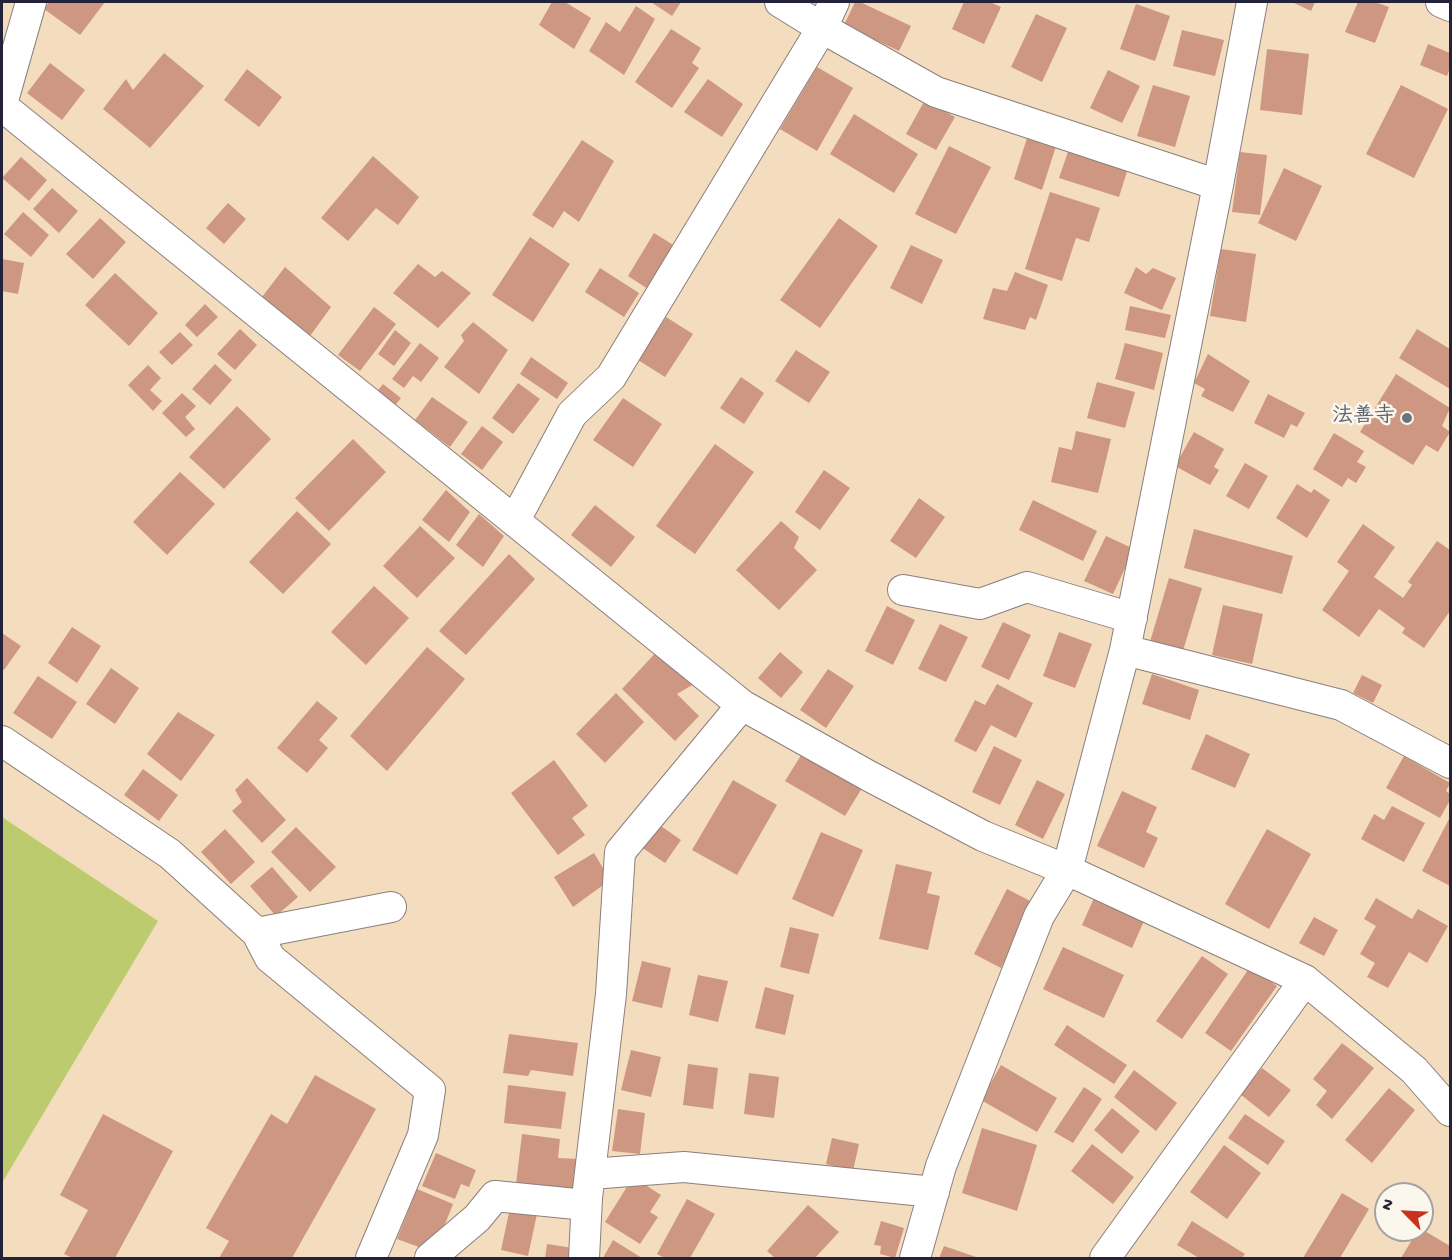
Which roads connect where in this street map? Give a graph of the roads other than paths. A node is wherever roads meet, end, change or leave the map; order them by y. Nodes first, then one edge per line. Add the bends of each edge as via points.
1 (780, 2) edge
2 (1252, 2) edge
3 (1441, 2) edge
4 (31, 3) edge
5 (1450, 6) edge
6 (828, 15) edge
7 (2, 105) edge
8 (1218, 185) junction
9 (515, 520) junction
10 (903, 590) dead end
11 (1131, 618) junction
12 (1125, 650) junction
13 (742, 705) junction
14 (2, 741) edge
15 (1450, 763) edge
16 (1067, 870) junction
17 (391, 907) dead end
18 (257, 933) junction
19 (1305, 980) junction
20 (1449, 1105) edge
21 (590, 1173) junction
22 (934, 1192) junction
23 (586, 1205) junction
24 (376, 1258) edge
25 (429, 1258) edge
26 (584, 1258) edge
27 (915, 1258) edge
28 (1104, 1258) edge

1 - 6 street
2 - 8 street
3 - 5 street
4 - 7 street
6 - 8 street via 936,92
6 - 9 street via 611,377 572,414
7 - 9 street
8 - 11 street
9 - 13 street
10 - 11 street via 980,604 1027,587
11 - 12 street
12 - 15 street via 1341,705
12 - 16 street
13 - 16 street via 983,836
13 - 21 street via 620,852 611,994
14 - 18 street via 170,854
16 - 19 street
16 - 22 street via 1039,916
17 - 18 street
18 - 24 street via 270,958 430,1090 423,1135
19 - 20 street via 1414,1070
19 - 28 street
21 - 22 street via 684,1167
21 - 23 street
22 - 27 street
23 - 25 street via 495,1196 477,1218
23 - 26 street

